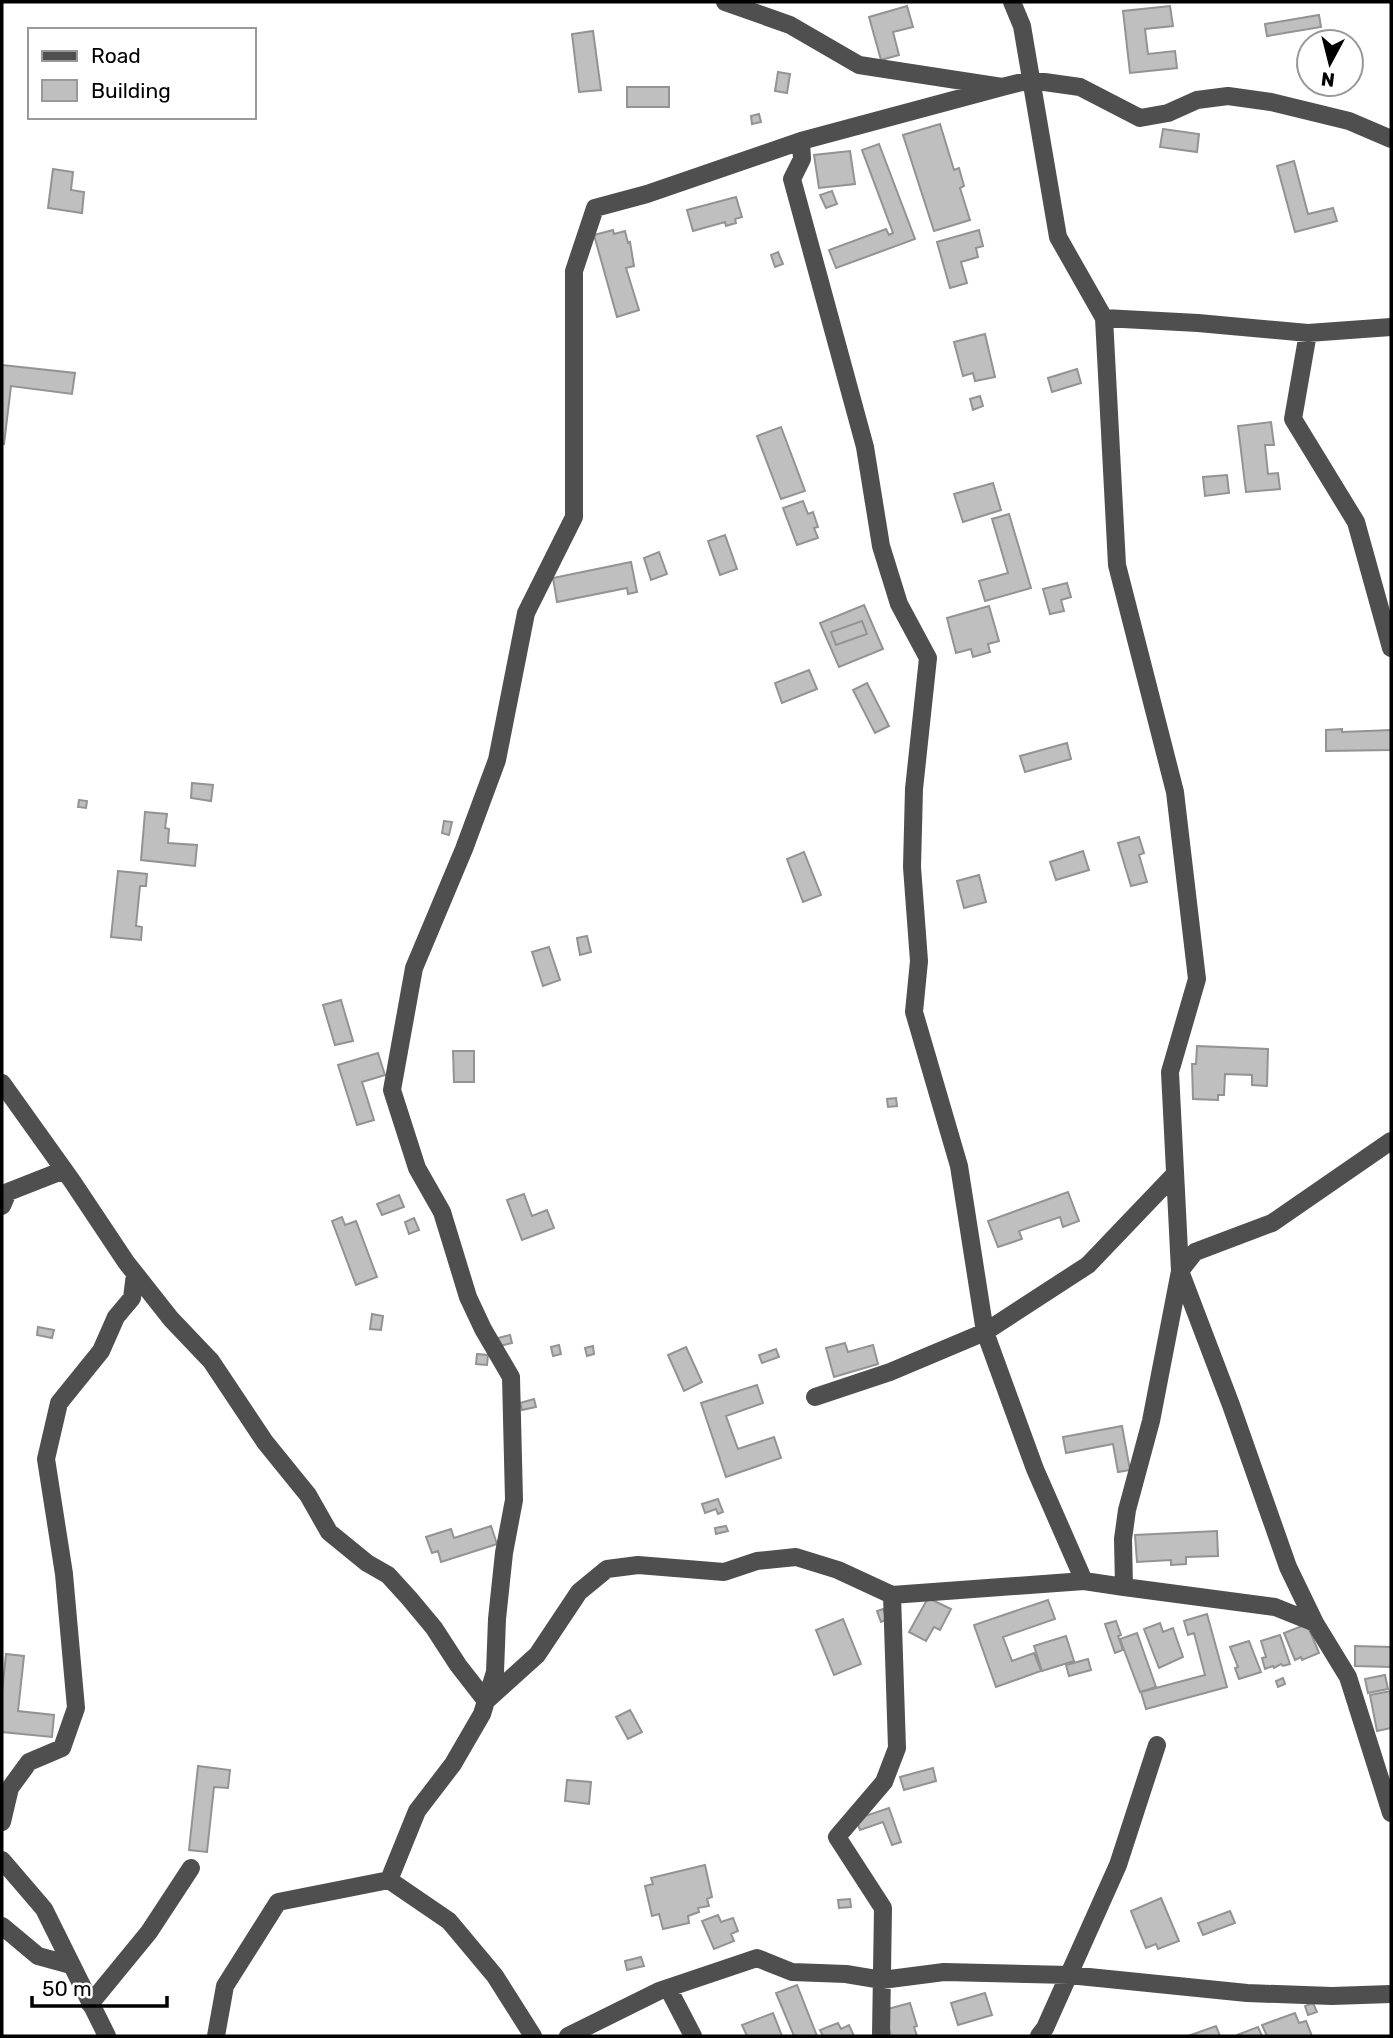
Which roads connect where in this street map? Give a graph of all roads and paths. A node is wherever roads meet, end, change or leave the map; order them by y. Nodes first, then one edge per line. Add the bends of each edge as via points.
1 (725, 2) edge
2 (1012, 2) edge
3 (1030, 80) junction
4 (1002, 87) junction
5 (1391, 139) edge
6 (801, 141) junction
7 (1104, 318) junction
8 (1391, 327) edge
9 (1308, 334) junction
10 (1391, 648) edge
11 (2, 1083) edge
12 (1391, 1142) edge
13 (64, 1170) junction
14 (1175, 1174) junction
15 (2, 1206) edge
16 (1180, 1270) junction
17 (135, 1274) junction
18 (985, 1332) junction
19 (815, 1398) dead end
20 (1083, 1581) junction
21 (1124, 1587) junction
22 (892, 1595) junction
23 (1315, 1623) junction
24 (486, 1701) junction
25 (1157, 1745) dead end
26 (1391, 1813) edge
27 (2, 1822) edge
28 (2, 1860) edge
29 (191, 1868) dead end
30 (389, 1880) junction
31 (2, 1926) edge
32 (71, 1965) junction
33 (1069, 1975) junction
34 (882, 1980) junction
35 (668, 1988) junction
36 (1391, 1994) edge
37 (90, 2004) junction
38 (107, 2036) edge
39 (216, 2036) edge
40 (533, 2036) edge
41 (568, 2036) edge
42 (693, 2036) edge
43 (881, 2036) edge
44 (1039, 2036) edge

1 - 4 street via 790,24 859,65
2 - 3 street via 1022,26
3 - 4 street
3 - 5 street via 1080,87 1140,118 1168,113 1197,100 1228,96 1349,121
3 - 7 street via 1058,237
4 - 6 street
6 - 18 street via 802,159 792,179 865,447 881,546 899,604 928,659 914,789 912,867 919,961 914,1012 959,1166
6 - 24 street via 595,208 573,271 574,517 526,613 497,760 414,968 392,1090 417,1168 442,1212 468,1297 511,1377 514,1500 504,1553 495,1672
7 - 9 street
7 - 14 street via 1117,565 1175,792 1197,979 1170,1072
8 - 9 street
9 - 10 street via 1293,419 1356,522
11 - 13 street
12 - 16 street via 1272,1223 1195,1252
13 - 15 street via 8,1192
13 - 17 street
14 - 16 street
14 - 18 street via 1087,1265
16 - 21 street via 1151,1421 1127,1510
16 - 23 street via 1287,1567
17 - 24 street via 211,1361 265,1442 308,1495 329,1532 402,1590
17 - 27 street via 132,1297 116,1317 101,1350 59,1403 46,1459 64,1574 76,1708 62,1748 29,1762 9,1788
18 - 19 street
18 - 20 street via 1035,1469
20 - 21 street
20 - 22 street
21 - 23 street via 1275,1607
22 - 24 street via 796,1557 757,1561 724,1572 638,1565 607,1569 579,1592 537,1655
22 - 34 street via 897,1748 884,1782 836,1837 883,1908
23 - 26 street via 1348,1677
24 - 30 street via 453,1763 417,1811
25 - 33 street via 1118,1865
28 - 32 street via 44,1909
29 - 37 street via 149,1931
30 - 39 street via 278,1902 225,1986
30 - 40 street via 449,1921 495,1976
31 - 32 street via 38,1956
32 - 37 street
33 - 34 street via 944,1972
33 - 36 street via 1247,1993
33 - 44 street
34 - 35 street via 792,1972 757,1958
34 - 43 street
35 - 41 street
35 - 42 street
37 - 38 street

